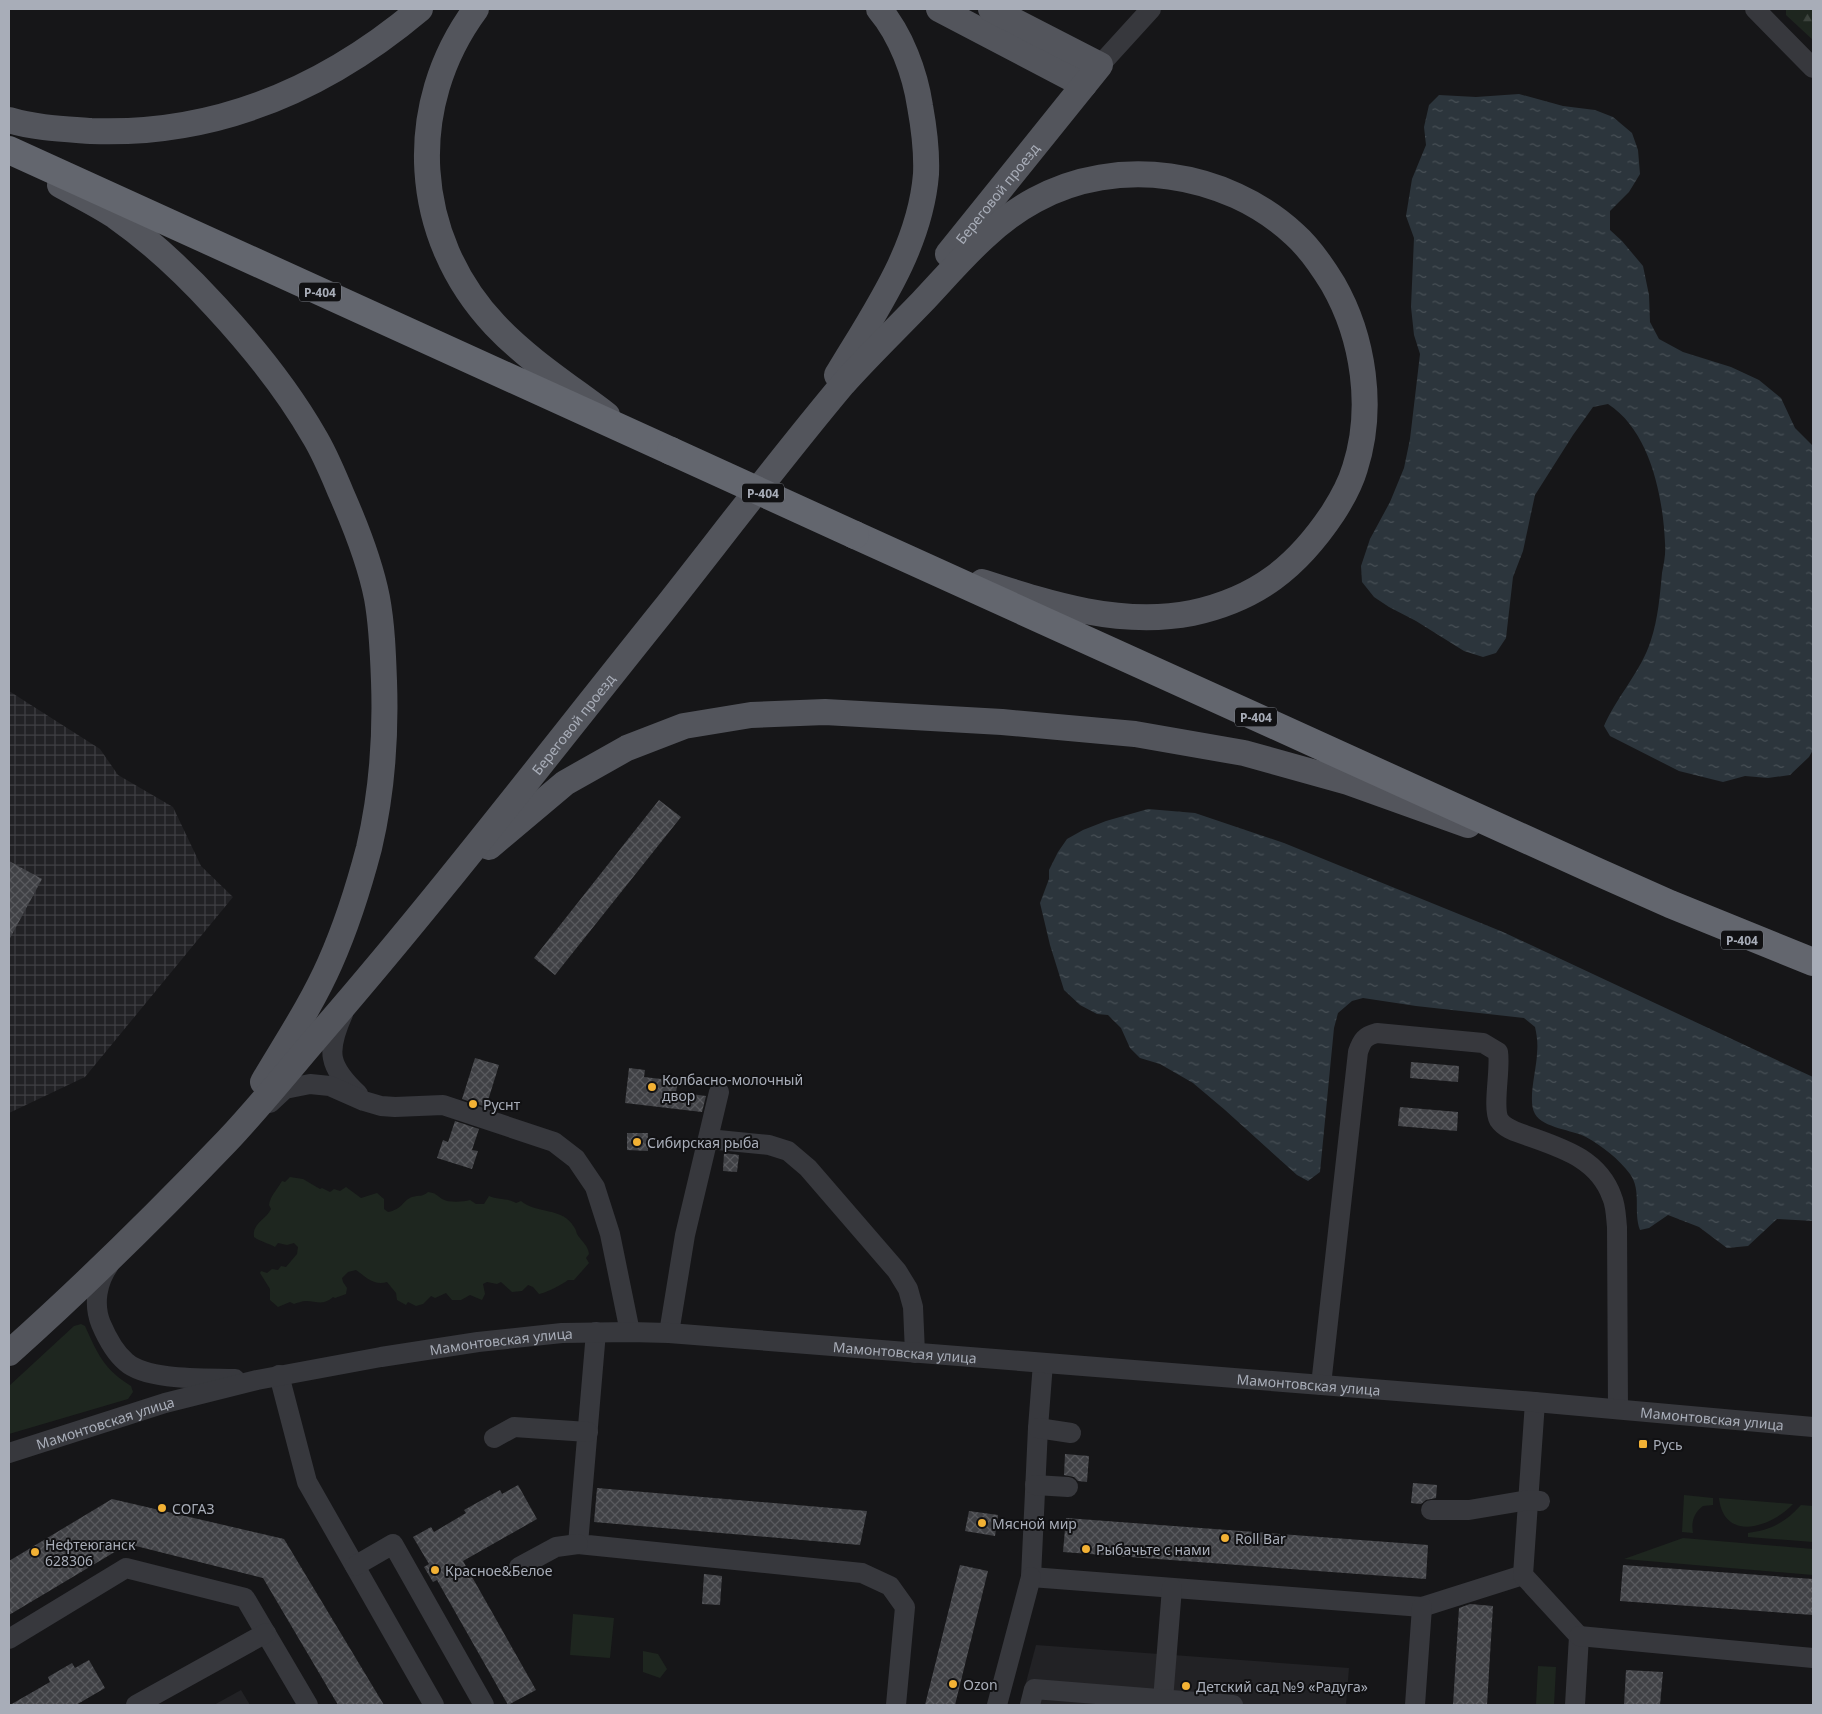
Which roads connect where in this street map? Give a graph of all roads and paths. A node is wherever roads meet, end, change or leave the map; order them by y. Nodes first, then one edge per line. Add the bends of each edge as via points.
1 (420, 9) edge
2 (476, 9) edge
3 (879, 9) edge
4 (940, 9) edge
5 (991, 9) edge
6 (1755, 9) edge
7 (1149, 10) edge
8 (1100, 65) junction
9 (1813, 68) edge
10 (1084, 85) junction
11 (9, 120) edge
12 (9, 150) edge
13 (9, 156) edge
14 (846, 381) junction
15 (632, 434) junction
16 (794, 446) junction
17 (914, 561) junction
18 (1598, 872) junction
19 (443, 887) junction
20 (1670, 904) junction
21 (1813, 962) edge
22 (1813, 976) edge
23 (350, 999) junction
24 (719, 1092) dead end
25 (364, 1101) junction
26 (229, 1138) junction
27 (708, 1139) junction
28 (118, 1251) junction
29 (596, 1332) junction
30 (630, 1332) junction
31 (669, 1333) junction
32 (9, 1353) edge
33 (915, 1353) junction
34 (1044, 1363) junction
35 (279, 1375) junction
36 (257, 1380) junction
37 (1321, 1385) junction
38 (1535, 1402) junction
39 (1618, 1409) junction
40 (1813, 1427) edge
41 (1038, 1428) junction
42 (588, 1432) junction
43 (1071, 1433) dead end
44 (494, 1438) dead end
45 (9, 1453) edge
46 (1035, 1485) junction
47 (1068, 1487) dead end
48 (1534, 1500) junction
49 (1431, 1510) dead end
50 (578, 1544) junction
51 (355, 1566) junction
52 (519, 1567) dead end
53 (1523, 1575) junction
54 (1031, 1577) junction
55 (1172, 1588) junction
56 (1422, 1607) junction
57 (266, 1633) junction
58 (1579, 1636) junction
59 (9, 1639) edge
60 (1813, 1658) edge
61 (1163, 1700) junction
62 (136, 1705) edge
63 (308, 1705) edge
64 (434, 1705) edge
65 (484, 1705) edge
66 (896, 1705) edge
67 (997, 1705) edge
68 (1030, 1705) edge
69 (1233, 1705) edge
70 (1415, 1705) edge
71 (1575, 1705) edge

1 - 11 main road via 321,77 279,98 201,123 120,132 68,130
2 - 15 main road via 463,26 444,63 432,104 427,157 429,193 437,230 468,292 495,325 528,356
3 - 16 main road via 888,19 905,54 918,90 926,165 920,209 909,245 886,294
4 - 10 main road
5 - 8 main road
6 - 9 street
7 - 8 street, Береговой проезд
8 - 10 main road, Береговой проезд
10 - 14 main road, Береговой проезд
12 - 15 highway, Р-404
13 - 26 main road via 114,215 193,281 234,326 274,375 316,438 353,519 377,598 383,642 384,748 368,849 330,963
14 - 16 main road
14 - 17 main road via 1007,218 1053,192 1111,175 1170,176 1198,182 1234,195 1266,212 1295,234 1321,264 1353,329 1363,370 1364,414 1357,464 1345,495 1319,534 1271,582 1232,601 1192,613 1148,618 1105,615 1052,604
15 - 17 highway, Р-404, bridge
16 - 19 main road, Береговой проезд
17 - 18 highway, Р-404
18 - 19 main road via 1348,782 1244,753 1135,734 1002,722 825,712 751,715 684,726 627,748 565,783
18 - 20 highway, Р-404
19 - 23 main road, Береговой проезд
20 - 21 highway, Р-404
20 - 22 highway, Р-404
23 - 25 street via 333,1035 332,1054 336,1069
23 - 26 main road, Береговой проезд
24 - 27 street
25 - 26 street via 330,1086 310,1084 285,1089
25 - 30 street via 395,1107 444,1105 554,1142 576,1160 595,1188 610,1234
26 - 28 main road
27 - 31 street via 684,1235
27 - 33 street via 769,1145 788,1151 808,1168 897,1271 908,1289 913,1307
28 - 32 main road
28 - 36 street via 101,1277 97,1296 99,1318 106,1338 127,1364 146,1373 168,1376
29 - 30 street, Мамонтовская улица
29 - 35 street, Мамонтовская улица via 478,1342
29 - 42 street
30 - 31 street, Мамонтовская улица
31 - 33 street, Мамонтовская улица
33 - 34 street, Мамонтовская улица
34 - 37 street, Мамонтовская улица
34 - 41 street
35 - 36 street, Мамонтовская улица
35 - 51 street via 307,1482
36 - 45 street, Мамонтовская улица via 165,1403
37 - 38 street, Мамонтовская улица
37 - 39 street via 1358,1052 1367,1035 1377,1033 1492,1047 1498,1052 1500,1061 1496,1108 1499,1120 1510,1130 1575,1155 1591,1165 1606,1182 1618,1227
38 - 39 street, Мамонтовская улица
38 - 48 street
39 - 40 street, Мамонтовская улица
41 - 43 street
41 - 46 street
42 - 44 street via 514,1426
42 - 50 street
46 - 47 street
46 - 54 street
48 - 49 street via 1469,1510
48 - 53 street
50 - 52 street via 556,1547
50 - 66 street via 862,1572 890,1586 905,1607
51 - 64 street
51 - 65 street via 390,1539
53 - 56 street
53 - 58 street
54 - 55 street
54 - 67 street
55 - 56 street
55 - 61 street
56 - 70 street
57 - 59 street via 245,1598 126,1568
57 - 62 street
57 - 63 street
58 - 60 street
58 - 71 street
61 - 68 street via 1034,1689
61 - 69 street

